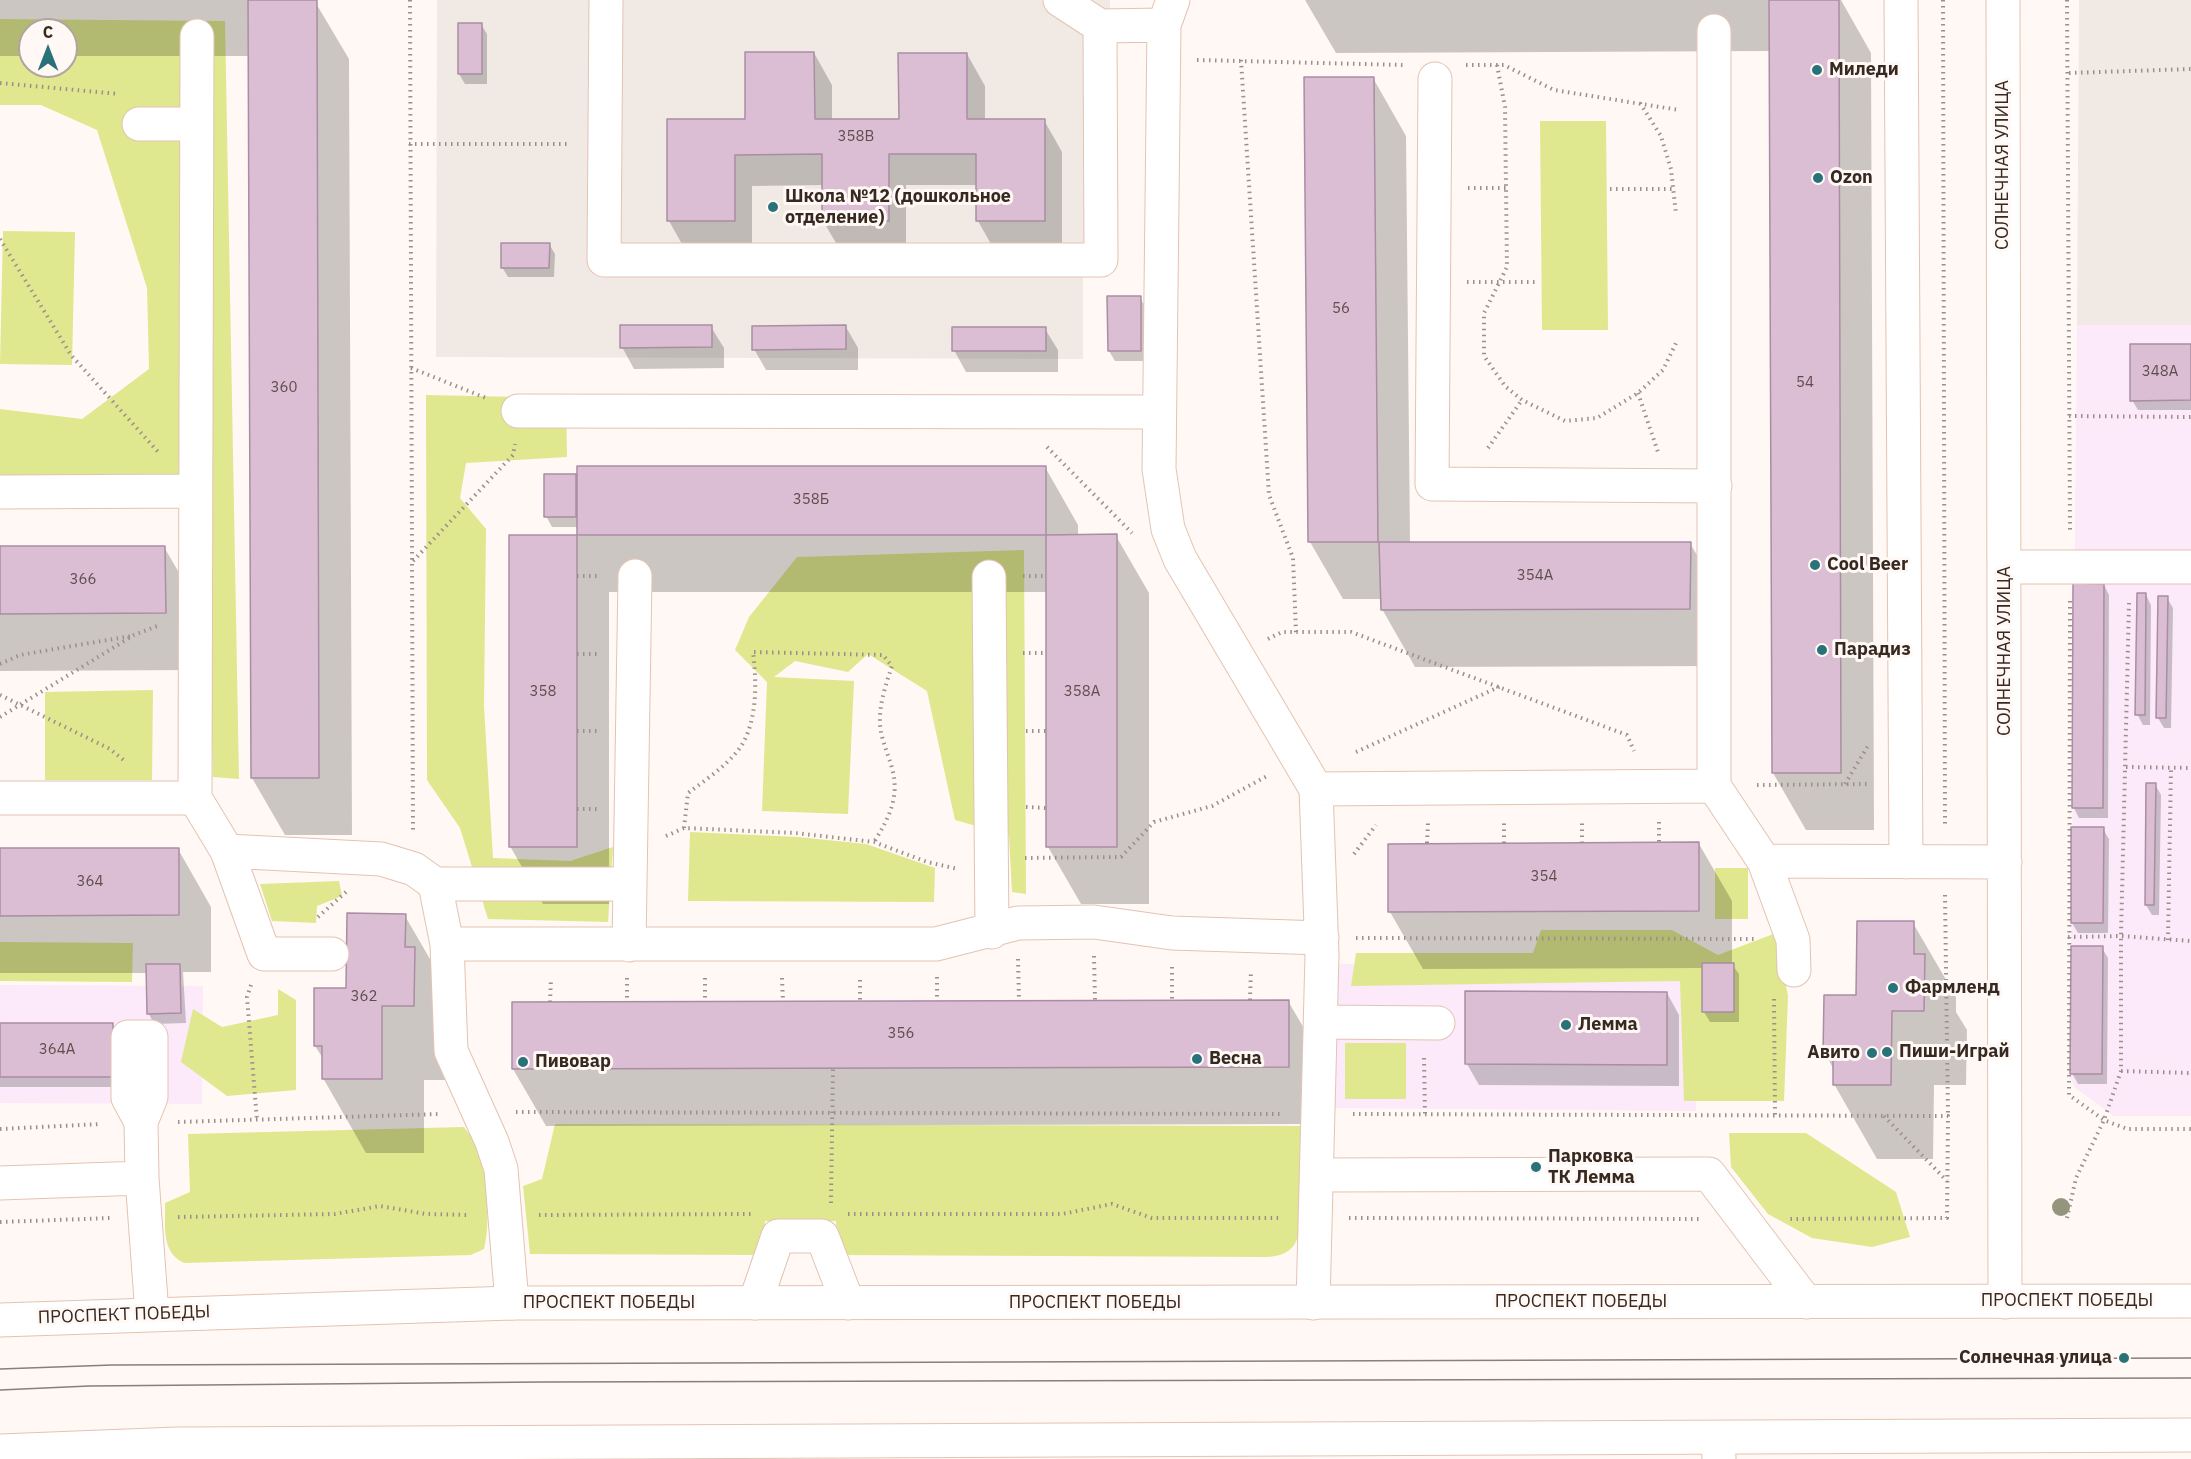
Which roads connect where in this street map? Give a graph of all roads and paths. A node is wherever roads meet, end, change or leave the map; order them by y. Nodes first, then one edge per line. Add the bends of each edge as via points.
1 (410, 0) edge
2 (606, 0) edge
3 (1060, 0) edge
4 (1901, 0) edge
5 (1943, 0) edge
6 (2003, 0) edge
7 (2067, 0) edge
8 (1168, 13) edge
9 (1100, 26) junction
10 (1714, 31) dead end
11 (197, 36) dead end
12 (1163, 60) junction
13 (1241, 60) junction
14 (1497, 65) junction
15 (2191, 69) edge
16 (1449, 72) junction
17 (2069, 73) junction
18 (0, 83) edge
19 (127, 95) dead end
20 (1640, 103) junction
21 (1712, 115) junction
22 (140, 124) dead end
23 (196, 124) junction
24 (409, 144) junction
25 (604, 144) junction
26 (1610, 189) dead end
27 (1673, 189) junction
28 (1713, 189) junction
29 (1677, 220) dead end
30 (0, 239) edge
31 (1434, 282) junction
32 (1497, 282) junction
33 (1539, 282) dead end
34 (1680, 330) dead end
35 (411, 368) junction
36 (1638, 393) junction
37 (1522, 400) junction
38 (518, 411) junction
39 (1013, 412) junction
40 (1158, 412) junction
41 (2069, 416) junction
42 (2191, 417) edge
43 (1462, 484) junction
44 (1670, 486) junction
45 (1715, 486) junction
46 (194, 491) junction
47 (0, 492) edge
48 (1180, 559) junction
49 (412, 562) junction
50 (2005, 567) junction
51 (2070, 567) junction
52 (2130, 567) junction
53 (2191, 567) edge
54 (635, 576) dead end
55 (989, 577) dead end
56 (194, 613) junction
57 (1296, 633) junction
58 (134, 635) junction
59 (1236, 655) junction
60 (0, 664) edge
61 (1501, 686) junction
62 (0, 694) edge
63 (18, 704) junction
64 (0, 717) edge
65 (1297, 760) junction
66 (2126, 767) junction
67 (2171, 768) junction
68 (2191, 768) edge
69 (1907, 783) junction
70 (1650, 786) junction
71 (1714, 786) junction
72 (1316, 789) junction
73 (0, 798) edge
74 (152, 798) junction
75 (195, 798) junction
76 (684, 828) junction
77 (874, 842) junction
78 (1659, 842) dead end
79 (227, 851) junction
80 (381, 859) junction
81 (1764, 861) junction
82 (1906, 862) junction
83 (1945, 862) junction
84 (2005, 862) junction
85 (630, 868) junction
86 (992, 868) junction
87 (424, 877) junction
88 (1094, 922) junction
89 (992, 932) junction
90 (2121, 936) junction
91 (2068, 937) junction
92 (1322, 938) junction
93 (2168, 940) junction
94 (2191, 941) edge
95 (447, 944) junction
96 (629, 945) junction
97 (272, 953) junction
98 (332, 954) dead end
99 (1793, 955) junction
100 (1095, 1000) dead end
101 (1321, 1022) junction
102 (1431, 1023) joint
103 (832, 1068) dead end
104 (2121, 1071) junction
105 (2191, 1072) edge
106 (832, 1111) junction
107 (477, 1112) junction
108 (1320, 1114) junction
109 (1425, 1114) junction
110 (1774, 1115) junction
111 (1884, 1116) junction
112 (1948, 1116) junction
113 (2104, 1120) junction
114 (257, 1121) junction
115 (141, 1122) junction
116 (0, 1129) edge
117 (2191, 1129) edge
118 (1317, 1175) junction
119 (142, 1178) junction
120 (1948, 1182) junction
121 (0, 1183) edge
122 (761, 1214) dead end
123 (831, 1214) dead end
124 (843, 1214) dead end
125 (506, 1215) junction
126 (144, 1217) junction
127 (1316, 1218) junction
128 (2067, 1218) dead end
129 (1746, 1220) junction
130 (0, 1222) edge
131 (2191, 1301) edge
132 (1806, 1302) junction
133 (2005, 1302) junction
134 (512, 1303) junction
135 (755, 1303) junction
136 (848, 1303) junction
137 (1313, 1303) junction
138 (152, 1314) junction
139 (0, 1320) edge
140 (2191, 1435) edge
141 (1718, 1448) edge
142 (0, 1451) edge
143 (352, 1451) edge

1 - 24 path
2 - 25 main road
3 - 9 main road
4 - 69 main road
5 - 83 path
6 - 50 main road, СОЛНЕЧНАЯ УЛИЦА
7 - 17 path
8 - 9 main road
8 - 12 main road
9 - 25 main road via 1101,260 604,260
10 - 21 main road
11 - 23 main road
12 - 13 path
12 - 40 main road
13 - 16 path via 1415,65
13 - 57 path via 1269,495 1293,558
14 - 16 path
14 - 20 path via 1554,90
14 - 32 path via 1505,107 1507,267
15 - 17 path
16 - 31 main road
17 - 41 path
18 - 19 path
20 - 21 path
20 - 27 path via 1661,136
21 - 28 main road
22 - 23 main road
23 - 46 main road
24 - 25 path
24 - 35 path
26 - 27 path
27 - 28 path
27 - 29 path
28 - 45 main road
30 - 46 path via 71,355
31 - 32 path
31 - 43 main road via 1432,484
32 - 33 path
32 - 37 path via 1484,313 1484,356
34 - 36 path via 1663,370
35 - 38 path
35 - 49 path
36 - 37 path via 1597,418 1565,421
36 - 44 path
37 - 43 path
38 - 39 main road
38 - 49 path via 513,455
39 - 40 main road
39 - 48 path via 1136,537
40 - 48 main road via 1159,469 1168,530
41 - 42 path
41 - 51 path
43 - 44 main road
44 - 45 main road
45 - 71 main road
46 - 47 main road
46 - 56 main road
48 - 59 main road
49 - 87 path
50 - 51 main road
50 - 84 main road, СОЛНЕЧНАЯ УЛИЦА
51 - 52 main road
51 - 91 path
52 - 53 main road
52 - 66 path
54 - 85 main road
55 - 86 main road
56 - 58 path
56 - 75 main road
57 - 59 path via 1282,632
57 - 61 path via 1351,632
58 - 60 path via 20,655
58 - 63 path
59 - 65 main road
61 - 65 path via 1349,755
61 - 70 path via 1627,735
62 - 63 path
63 - 64 path
63 - 74 path via 110,749 148,780
65 - 72 main road
65 - 86 path via 1212,806 1154,822 1121,857
66 - 67 path
66 - 90 path
67 - 68 path
67 - 93 path
69 - 71 path
69 - 82 main road
70 - 71 main road
70 - 72 main road
70 - 78 path via 1658,799
71 - 81 main road
72 - 92 main road
73 - 74 main road
74 - 75 main road
75 - 79 main road
76 - 77 path via 795,833
76 - 77 path via 688,792 736,753 747,734 755,695 753,652 883,655 892,666 880,724 895,789 892,813
76 - 85 path
77 - 86 path via 927,862
79 - 80 main road
79 - 97 main road
80 - 87 main road
80 - 97 path
81 - 82 main road
81 - 99 main road
82 - 83 main road
83 - 84 main road
83 - 112 path
84 - 133 main road, СОЛНЕЧНАЯ УЛИЦА
85 - 87 main road
85 - 96 main road
86 - 89 main road
87 - 95 main road
88 - 89 main road via 1018,923
88 - 92 main road via 1172,933
88 - 100 path
89 - 96 main road via 936,944
90 - 91 path
90 - 93 path
90 - 104 path
91 - 113 path via 2069,1095
92 - 99 path
92 - 101 main road
93 - 94 path
95 - 96 main road
95 - 107 main road via 451,1051
97 - 98 main road
97 - 114 path via 246,997
99 - 110 path via 1774,999
101 - 102 main road
101 - 108 main road
102 - 109 path
103 - 106 path
104 - 105 path
104 - 113 path
106 - 107 path
106 - 108 path
106 - 123 path
107 - 114 path
107 - 125 main road via 501,1169
108 - 109 path
108 - 118 main road
109 - 110 path
110 - 111 path
111 - 112 path
111 - 120 path
112 - 120 path
113 - 117 path via 2127,1129
113 - 128 path via 2076,1178
114 - 115 path
115 - 116 path
115 - 119 main road
118 - 127 main road
118 - 129 main road via 1709,1174
119 - 121 main road
119 - 126 main road
120 - 129 path via 1947,1218
122 - 125 path
124 - 127 path via 1062,1214 1112,1204 1152,1218
125 - 126 path via 426,1214 380,1206 335,1214
125 - 134 main road
126 - 130 path
126 - 138 main road
127 - 129 path
127 - 137 main road
129 - 132 main road
131 - 133 main road, ПРОСПЕКТ ПОБЕДЫ
132 - 133 main road, ПРОСПЕКТ ПОБЕДЫ
132 - 137 main road, ПРОСПЕКТ ПОБЕДЫ
134 - 135 main road, ПРОСПЕКТ ПОБЕДЫ
134 - 138 main road, ПРОСПЕКТ ПОБЕДЫ
135 - 136 main road, ПРОСПЕКТ ПОБЕДЫ
135 - 136 main road via 778,1236 822,1236
136 - 137 main road, ПРОСПЕКТ ПОБЕДЫ
138 - 139 main road, ПРОСПЕКТ ПОБЕДЫ
140 - 141 main road
141 - 143 main road
142 - 143 main road via 177,1444

